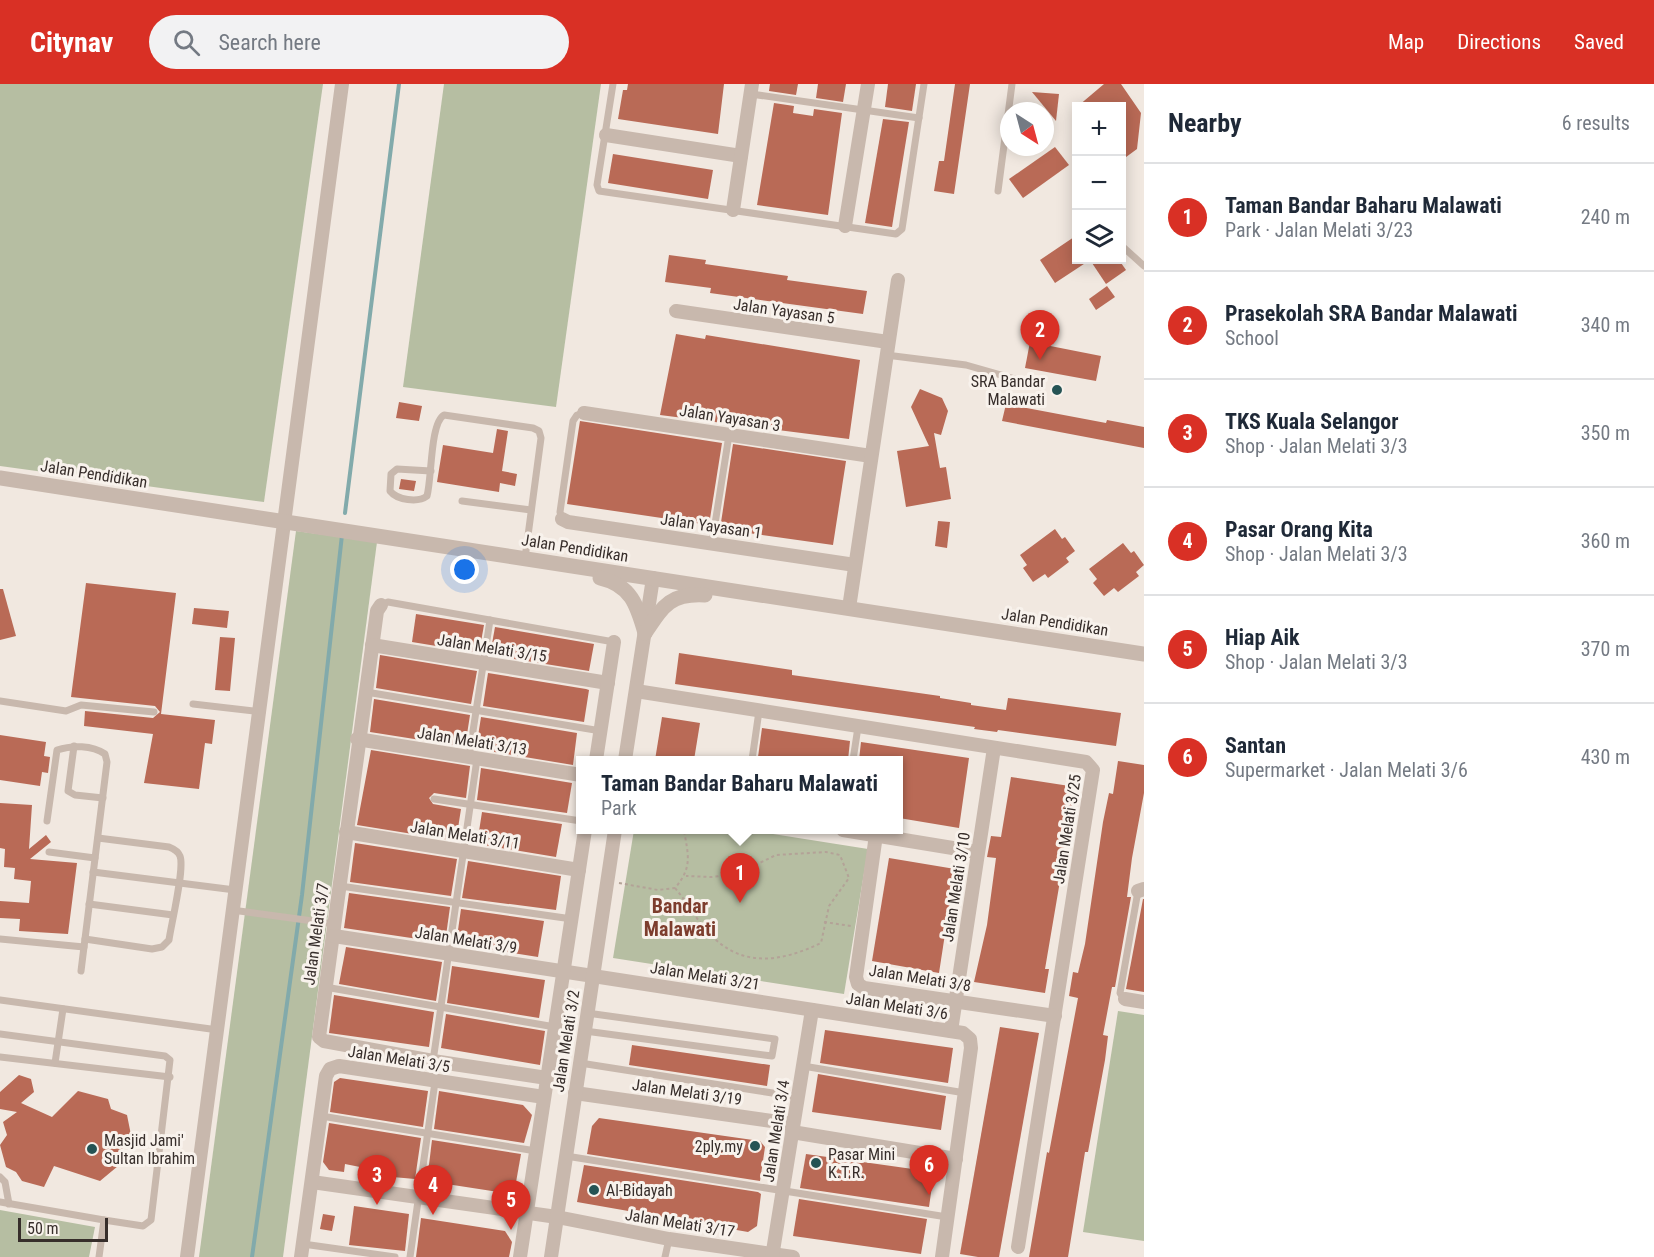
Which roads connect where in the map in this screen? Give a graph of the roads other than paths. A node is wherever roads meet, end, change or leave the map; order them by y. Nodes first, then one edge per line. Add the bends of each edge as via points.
1 (342, 84) edge
2 (613, 84) edge
3 (868, 84) edge
4 (924, 84) edge
5 (1012, 84) edge
6 (752, 89) edge
7 (864, 110) junction
8 (919, 118) junction
9 (606, 135) junction
10 (741, 156) junction
11 (998, 191) dead end
12 (733, 210) junction
13 (845, 226) junction
14 (1126, 250) edge
15 (1144, 266) edge
16 (897, 280) dead end
17 (676, 312) dead end
18 (887, 349) junction
19 (1039, 386) dead end
20 (584, 413) joint
21 (729, 435) junction
22 (871, 456) junction
23 (431, 471) junction
24 (0, 478) edge
25 (462, 501) dead end
26 (531, 510) junction
27 (562, 519) joint
28 (285, 522) junction
29 (712, 543) junction
30 (524, 559) junction
31 (561, 564) junction
32 (855, 565) junction
33 (653, 578) junction
34 (756, 594) junction
35 (381, 605) joint
36 (849, 608) junction
37 (490, 620) junction
38 (645, 633) junction
39 (614, 642) joint
40 (372, 645) junction
41 (1144, 654) edge
42 (483, 664) junction
43 (608, 683) junction
44 (636, 691) junction
45 (366, 692) junction
46 (0, 701) edge
47 (193, 704) dead end
48 (476, 711) junction
49 (759, 711) junction
50 (154, 712) dead end
51 (262, 712) junction
52 (858, 727) junction
53 (600, 731) junction
54 (357, 740) junction
55 (74, 746) junction
56 (994, 748) junction
57 (597, 756) edge
58 (626, 756) edge
59 (753, 756) edge
60 (854, 756) edge
61 (473, 758) junction
62 (576, 774) edge
63 (103, 798) junction
64 (434, 799) dead end
65 (470, 806) junction
66 (576, 820) edge
67 (47, 821) dead end
68 (346, 832) junction
69 (584, 834) edge
70 (614, 834) edge
71 (869, 834) edge
72 (876, 835) junction
73 (98, 838) junction
74 (463, 851) junction
75 (49, 852) dead end
76 (977, 852) junction
77 (95, 858) junction
78 (579, 870) junction
79 (93, 872) junction
80 (178, 882) junction
81 (340, 886) junction
82 (236, 890) junction
83 (1141, 890) edge
84 (456, 903) junction
85 (89, 904) junction
86 (232, 910) junction
87 (173, 915) junction
88 (572, 919) junction
89 (332, 928) junction
90 (0, 939) edge
91 (85, 939) junction
92 (84, 947) junction
93 (448, 954) junction
94 (81, 970) dead end
95 (564, 972) junction
96 (593, 976) junction
97 (325, 987) junction
98 (1125, 999) joint
99 (0, 1000) edge
100 (955, 1001) junction
101 (1144, 1002) edge
102 (440, 1007) junction
103 (63, 1009) junction
104 (812, 1010) junction
105 (587, 1012) junction
106 (1055, 1016) junction
107 (555, 1028) junction
108 (218, 1030) junction
109 (585, 1031) junction
110 (951, 1031) junction
111 (0, 1034) edge
112 (58, 1041) junction
113 (0, 1057) edge
114 (433, 1061) junction
115 (55, 1063) junction
116 (580, 1063) junction
117 (803, 1066) junction
118 (170, 1077) junction
119 (547, 1078) junction
120 (435, 1082) junction
121 (575, 1093) junction
122 (965, 1093) junction
123 (544, 1097) junction
124 (798, 1097) junction
125 (321, 1116) junction
126 (793, 1128) junction
127 (428, 1133) junction
128 (536, 1151) junction
129 (566, 1156) junction
130 (956, 1159) junction
131 (0, 1177) edge
132 (312, 1182) junction
133 (783, 1191) junction
134 (418, 1198) junction
135 (0, 1202) edge
136 (9, 1204) junction
137 (526, 1214) junction
138 (556, 1217) junction
139 (947, 1217) junction
140 (104, 1220) junction
141 (669, 1239) junction
142 (1018, 1247) dead end
143 (302, 1250) edge
144 (772, 1256) edge
145 (99, 1257) edge
146 (187, 1257) edge
147 (395, 1257) edge
148 (410, 1257) edge
149 (520, 1257) edge
150 (550, 1257) edge
151 (665, 1257) edge
152 (793, 1257) edge
153 (942, 1257) edge

1 - 28 street
2 - 9 lane
3 - 7 street
4 - 8 lane
5 - 11 lane
6 - 7 lane
6 - 10 street
7 - 8 lane
7 - 13 street
8 - 13 lane via 901,232
9 - 10 street
9 - 12 lane via 599,191
10 - 12 street
12 - 13 lane
14 - 15 lane
16 - 18 street
17 - 18 street, Jalan Yayasan 5
18 - 19 lane via 966,365
18 - 22 street
20 - 21 street, Jalan Yayasan 3
20 - 27 lane via 573,421
21 - 22 street, Jalan Yayasan 3
21 - 29 lane
22 - 32 street
23 - 23 lane via 424,498 397,498 391,494 393,471
23 - 26 lane via 437,423 444,415 537,429 541,438
24 - 28 street, Jalan Pendidikan
25 - 26 lane
26 - 30 lane
27 - 29 street, Jalan Yayasan 1
28 - 30 street, Jalan Pendidikan
28 - 51 street
29 - 32 street, Jalan Yayasan 1
30 - 31 street, Jalan Pendidikan
31 - 33 street, Jalan Pendidikan
31 - 38 street via 610,580 628,591
32 - 36 street
33 - 34 street, Jalan Pendidikan
33 - 38 street
34 - 36 street, Jalan Pendidikan
34 - 38 street via 685,594 670,601
35 - 37 lane via 388,602
35 - 40 street, Jalan Melati 3/7
36 - 41 street, Jalan Pendidikan
37 - 39 lane
37 - 42 lane
38 - 44 street
39 - 43 street
40 - 42 street, Jalan Melati 3/15
40 - 45 street, Jalan Melati 3/7
42 - 43 street, Jalan Melati 3/15
42 - 48 lane
43 - 53 street
44 - 49 street, Jalan Melati 3/25
44 - 58 street
45 - 48 lane
45 - 54 street, Jalan Melati 3/7
46 - 50 lane via 66,711 81,705
47 - 51 lane
48 - 53 lane
48 - 61 lane
49 - 52 street, Jalan Melati 3/25
49 - 59 lane
51 - 82 street
52 - 56 street, Jalan Melati 3/25
52 - 60 lane
53 - 57 street
54 - 61 street, Jalan Melati 3/13
54 - 68 street, Jalan Melati 3/7
55 - 63 lane via 98,749 105,754
55 - 63 lane via 68,791
55 - 67 lane via 56,751
56 - 76 street, Jalan Melati 3/10
56 - 106 street, Jalan Melati 3/25 via 1086,762 1093,770
61 - 62 street, Jalan Melati 3/13
61 - 65 lane
63 - 73 lane
64 - 65 lane
65 - 66 lane
65 - 74 lane
68 - 74 street, Jalan Melati 3/11
68 - 81 street, Jalan Melati 3/7
69 - 78 street
70 - 96 street, Jalan Melati 3/2
71 - 72 street
72 - 76 street
72 - 100 street, Jalan Melati 3/8 via 856,977 861,987
73 - 77 lane
73 - 80 lane via 176,850 181,858
74 - 78 street, Jalan Melati 3/11
74 - 84 lane
75 - 77 lane
76 - 100 street, Jalan Melati 3/10
77 - 79 lane
78 - 88 street
79 - 80 lane
79 - 85 lane
80 - 82 lane
80 - 87 lane
81 - 84 lane
81 - 89 street, Jalan Melati 3/7
82 - 86 street
83 - 98 lane via 1120,993
84 - 88 lane
84 - 93 lane
85 - 87 lane
85 - 91 lane
86 - 89 lane
86 - 108 street
87 - 91 lane via 169,940 162,947 152,949
88 - 95 street
89 - 93 street, Jalan Melati 3/9
89 - 97 street, Jalan Melati 3/7
90 - 92 lane
91 - 92 lane
92 - 94 lane
93 - 95 street, Jalan Melati 3/9
93 - 102 lane
95 - 96 street, Jalan Melati 3/9
95 - 107 street
96 - 104 street, Jalan Melati 3/21
96 - 105 street, Jalan Melati 3/2
97 - 102 lane
97 - 114 street, Jalan Melati 3/7 via 318,1034 321,1040
98 - 101 street
99 - 103 lane
100 - 106 street, Jalan Melati 3/8
100 - 110 street, Jalan Melati 3/10
102 - 107 lane
102 - 114 lane
103 - 108 lane
103 - 112 lane
104 - 110 street, Jalan Melati 3/6
104 - 117 street, Jalan Melati 3/4
105 - 109 street, Jalan Melati 3/2
105 - 109 lane via 775,1039 772,1056
106 - 142 street, Jalan Melati 3/25
107 - 119 street
108 - 146 street
109 - 116 street, Jalan Melati 3/2
110 - 122 street, Jalan Melati 3/6 via 970,1039
111 - 112 lane
112 - 115 lane
112 - 118 lane via 165,1056 170,1060
113 - 115 lane
114 - 119 street, Jalan Melati 3/7
115 - 118 lane
116 - 121 street, Jalan Melati 3/2
116 - 124 lane
117 - 122 lane
117 - 124 street, Jalan Melati 3/4
118 - 140 lane via 149,1223 143,1226
119 - 123 street
120 - 123 street, Jalan Melati 3/5
120 - 125 street, Jalan Melati 3/5 via 335,1067 326,1076
120 - 127 lane
121 - 126 street, Jalan Melati 3/19
121 - 129 street, Jalan Melati 3/2
122 - 130 street, Jalan Melati 3/6
123 - 128 street
124 - 126 street, Jalan Melati 3/4
125 - 127 lane
125 - 132 street, Jalan Melati 3/5
126 - 130 street, Jalan Melati 3/19
126 - 133 street, Jalan Melati 3/4
127 - 128 lane
127 - 134 lane
128 - 137 street
129 - 133 lane
129 - 138 street, Jalan Melati 3/2
130 - 139 street, Jalan Melati 3/6
131 - 136 lane via 5,1182
132 - 134 street, Jalan Melati 3/17
132 - 143 street, Jalan Melati 3/5
133 - 139 lane
133 - 144 street, Jalan Melati 3/4
134 - 137 street, Jalan Melati 3/17
134 - 148 lane
135 - 136 lane
136 - 140 lane
137 - 138 street, Jalan Melati 3/17
137 - 149 street
138 - 141 street, Jalan Melati 3/17
138 - 150 street, Jalan Melati 3/2
139 - 153 street, Jalan Melati 3/6
140 - 145 lane
141 - 144 street, Jalan Melati 3/17
141 - 151 lane
143 - 147 lane
144 - 152 street, Jalan Melati 3/17

